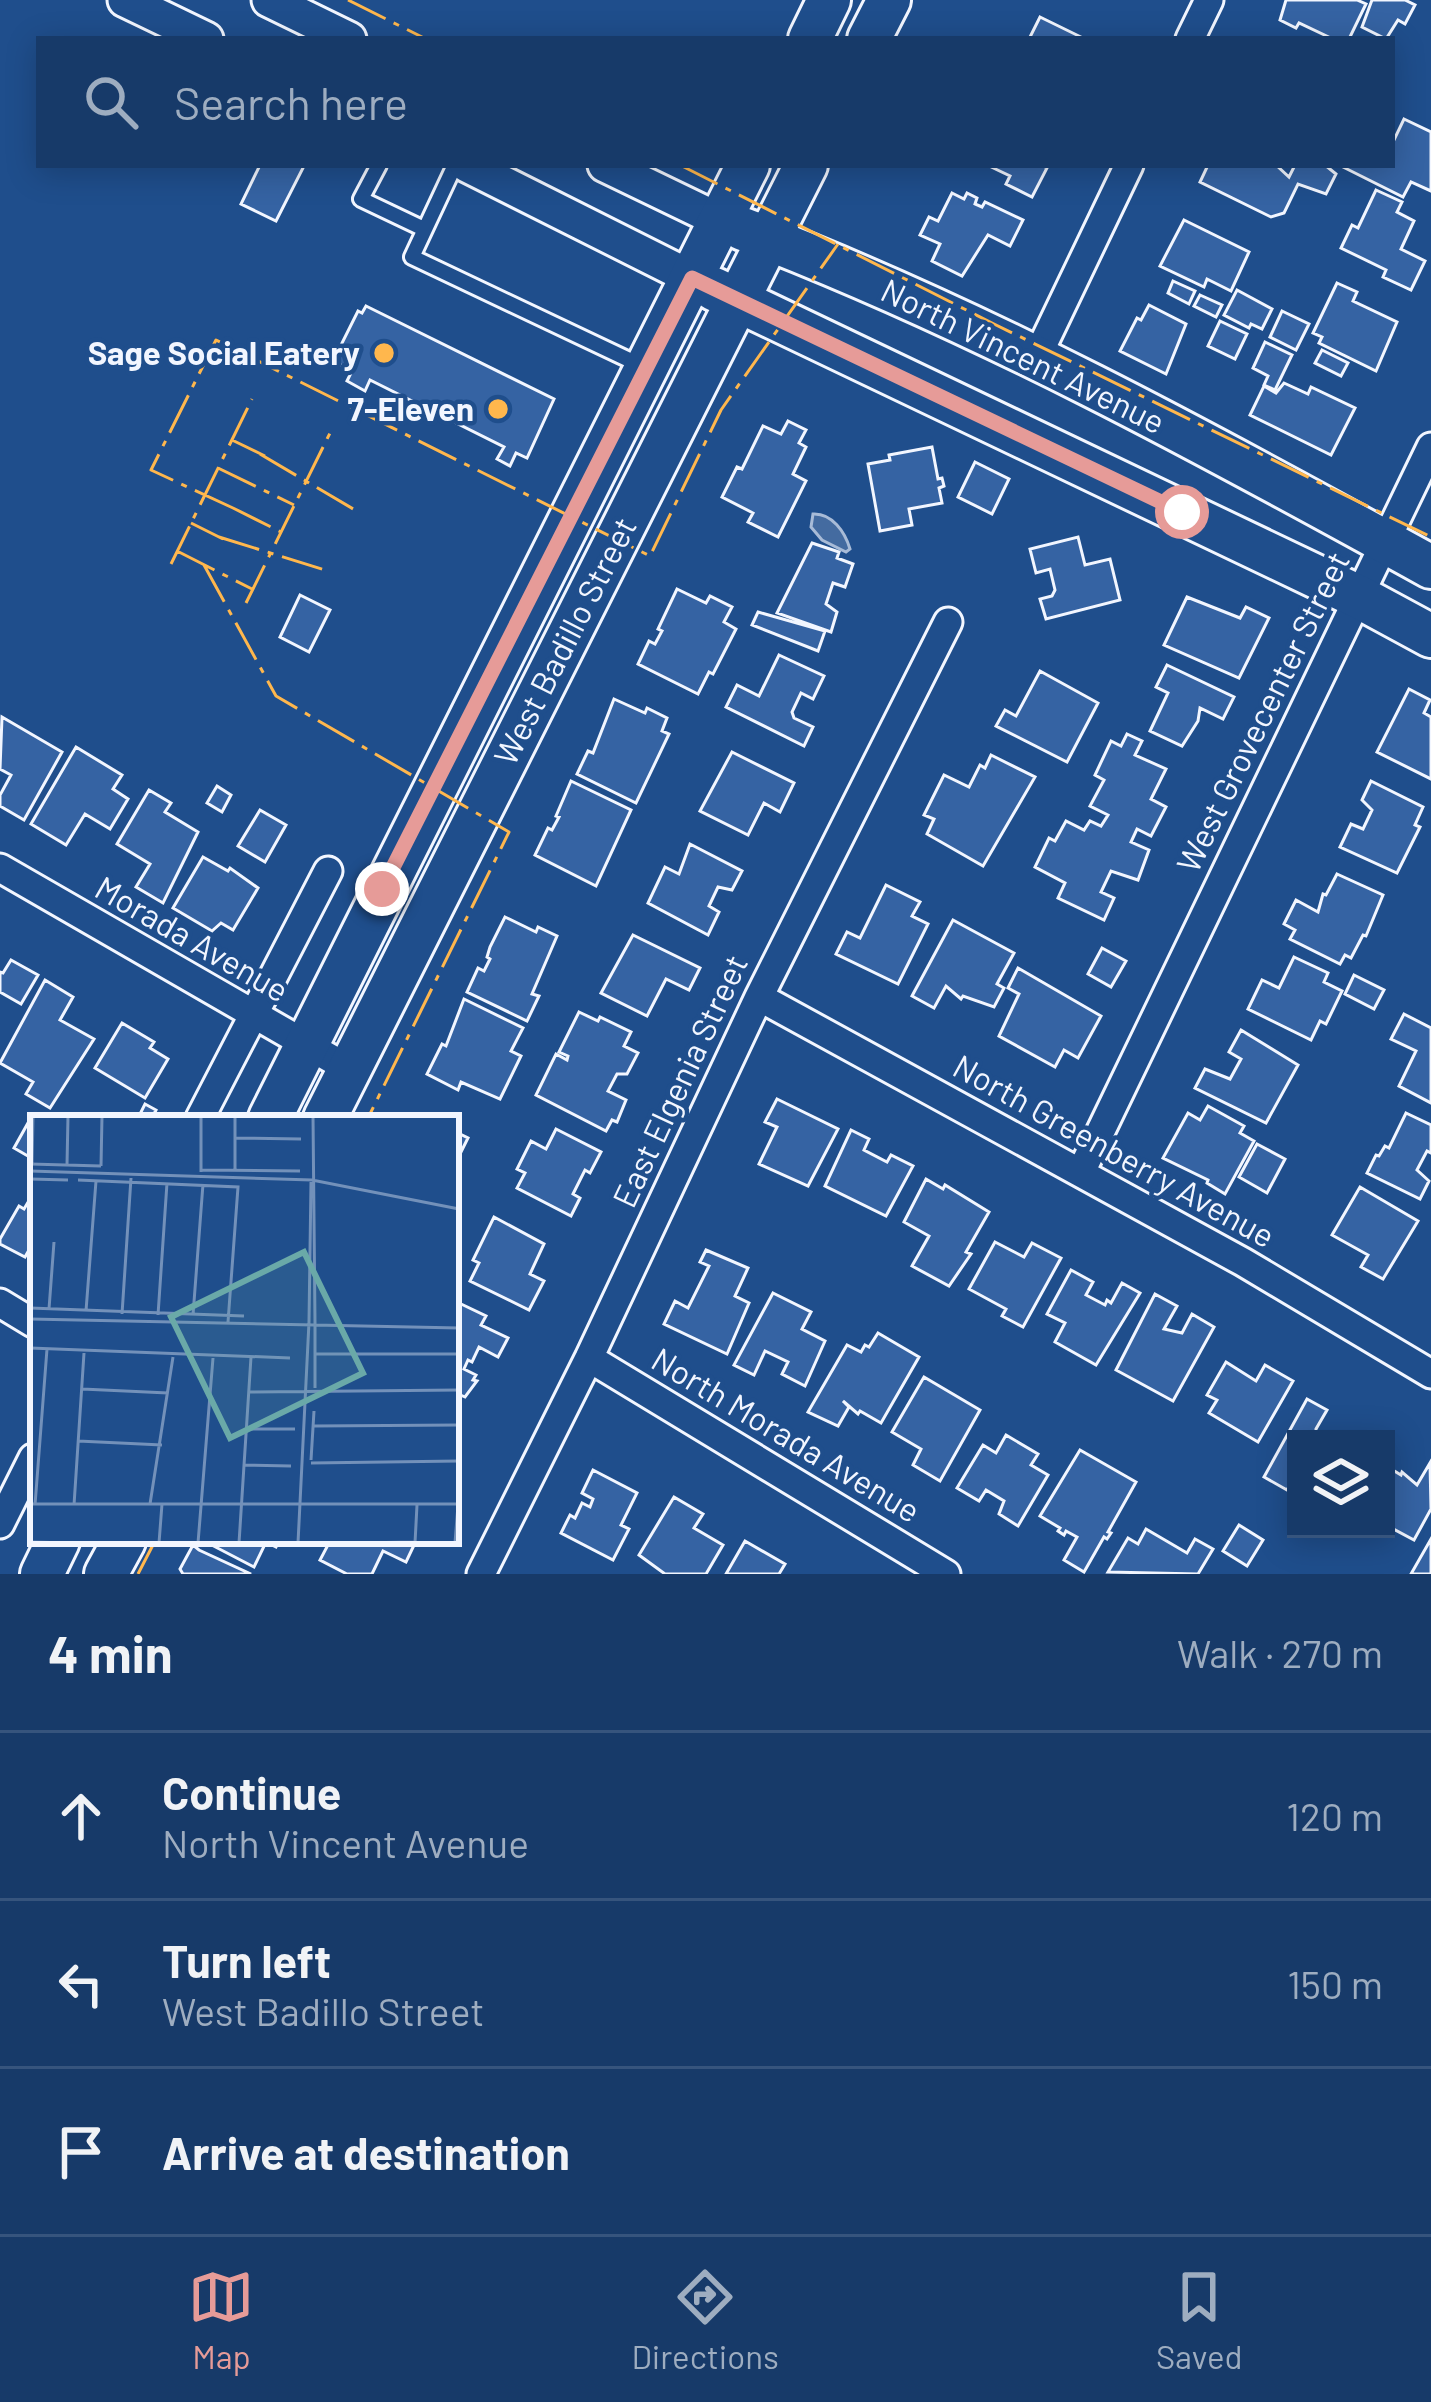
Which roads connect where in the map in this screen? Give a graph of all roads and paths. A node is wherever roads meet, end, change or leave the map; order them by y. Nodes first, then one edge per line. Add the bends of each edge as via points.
1 (125, 0) edge
2 (269, 0) edge
3 (829, 0) edge
4 (889, 0) edge
5 (1209, 0) edge
6 (200, 36) edge
7 (343, 36) edge
8 (811, 36) edge
9 (871, 36) edge
10 (1191, 36) edge
11 (378, 168) edge
12 (454, 168) edge
13 (473, 168) edge
14 (611, 168) edge
15 (747, 168) edge
16 (804, 168) edge
17 (1128, 168) edge
18 (721, 221) junction
19 (424, 230) junction
20 (769, 239) junction
21 (692, 278) junction
22 (738, 300) junction
23 (1036, 359) junction
24 (646, 368) junction
25 (1431, 447) edge
26 (1386, 542) junction
27 (1431, 567) edge
28 (1359, 596) junction
29 (948, 622) dead end
30 (1431, 636) edge
31 (0, 868) edge
32 (328, 871) dead end
33 (759, 997) junction
34 (250, 1014) junction
35 (306, 1047) junction
36 (349, 1070) junction
37 (201, 1115) edge
38 (272, 1115) edge
39 (326, 1115) edge
40 (1081, 1172) junction
41 (0, 1304) edge
42 (30, 1321) edge
43 (589, 1358) junction
44 (1429, 1368) edge
45 (30, 1464) edge
46 (0, 1524) edge
47 (56, 1544) edge
48 (122, 1544) edge
49 (41, 1574) edge
50 (106, 1574) edge
51 (481, 1574) edge
52 (946, 1574) edge

1 - 6 street
2 - 7 street
3 - 8 main road
4 - 9 main road
5 - 10 street
11 - 19 lane via 362,199
12 - 19 lane
13 - 21 street
14 - 18 street, North Vincent Avenue
15 - 18 main road, West Badillo Street
16 - 20 main road, West Badillo Street
17 - 23 street
18 - 20 main road, North Vincent Avenue
18 - 21 main road, West Badillo Street
19 - 24 lane via 412,256
20 - 22 main road, West Badillo Street
20 - 23 main road, North Vincent Avenue
21 - 22 main road
21 - 24 main road, West Badillo Street
22 - 28 main road
22 - 36 main road, West Badillo Street
23 - 26 main road, North Vincent Avenue
24 - 35 main road, West Badillo Street
25 - 26 street, West Grovecenter Street
26 - 27 main road, North Vincent Avenue
26 - 28 street, West Grovecenter Street
28 - 30 main road
28 - 40 street, West Grovecenter Street
29 - 33 street, East Elgenia Street
31 - 34 street, Morada Avenue
32 - 34 street
33 - 40 street, North Greenberry Avenue
33 - 43 street, East Elgenia Street
34 - 35 street, Morada Avenue
34 - 37 street
35 - 36 street, Morada Avenue
35 - 38 main road, West Badillo Street
36 - 39 main road, West Badillo Street
40 - 44 street, North Greenberry Avenue
41 - 42 street
43 - 51 street, East Elgenia Street
43 - 52 street, North Morada Avenue
45 - 46 street
47 - 49 main road
48 - 50 main road

